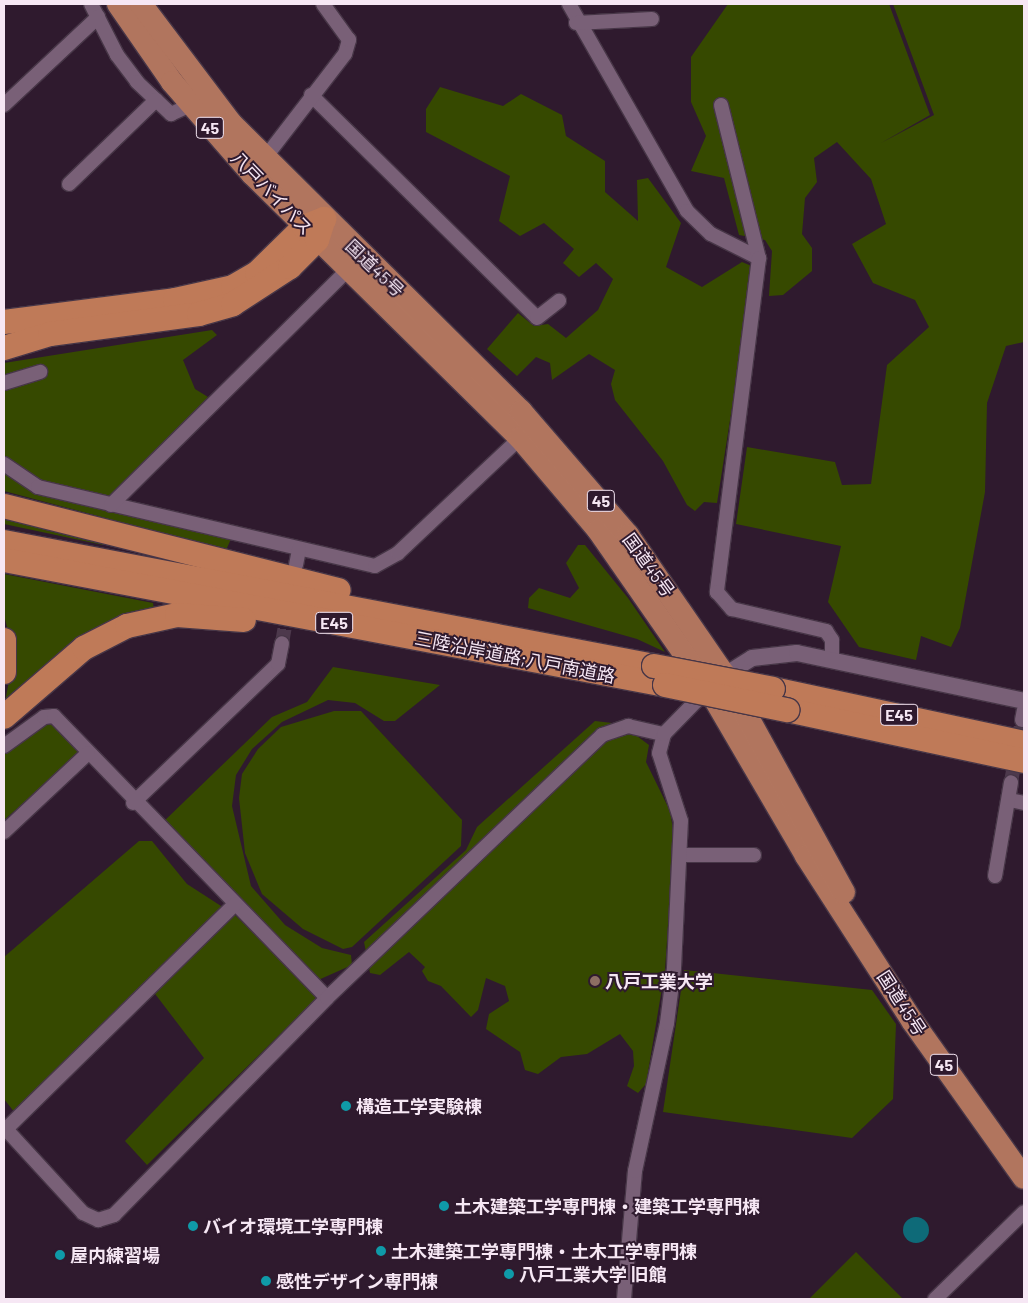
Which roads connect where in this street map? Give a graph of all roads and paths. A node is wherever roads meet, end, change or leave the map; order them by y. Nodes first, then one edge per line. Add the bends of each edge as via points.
1 (91, 4) edge
2 (118, 4) edge
3 (141, 4) edge
4 (323, 4) edge
5 (569, 4) edge
6 (98, 17) junction
7 (652, 18) dead end
8 (576, 23) junction
9 (311, 95) junction
10 (156, 100) junction
11 (4, 104) edge
12 (190, 105) junction
13 (721, 105) dead end
14 (264, 159) junction
15 (69, 184) dead end
16 (315, 229) junction
17 (760, 258) junction
18 (348, 270) junction
19 (559, 301) dead end
20 (4, 322) edge
21 (57, 326) junction
22 (4, 329) edge
23 (4, 340) edge
24 (4, 348) edge
25 (40, 372) dead end
26 (4, 383) edge
27 (520, 438) junction
28 (4, 464) edge
29 (4, 506) edge
30 (111, 506) junction
31 (4, 542) edge
32 (298, 549) junction
33 (4, 560) edge
34 (296, 565) dead end
35 (4, 640) edge
36 (282, 642) tunnel mouth
37 (466, 648) junction
38 (588, 652) junction
39 (832, 659) junction
40 (4, 672) edge
41 (660, 676) junction
42 (716, 681) junction
43 (1024, 701) edge
44 (4, 717) edge
45 (1024, 724) edge
46 (664, 734) junction
47 (4, 746) edge
48 (88, 753) junction
49 (1024, 762) edge
50 (1011, 782) tunnel mouth
51 (1017, 801) edge
52 (133, 802) junction
53 (4, 832) edge
54 (681, 855) junction
55 (754, 855) dead end
56 (995, 876) dead end
57 (235, 904) junction
58 (327, 998) junction
59 (4, 1129) edge
60 (1024, 1178) edge
61 (1024, 1212) edge
62 (624, 1299) edge
63 (935, 1299) edge

1 - 6 street
2 - 12 highway, 八戸バイパス / 45
3 - 14 highway, 八戸バイパス / 45 via 196,81
4 - 9 street via 349,40 345,54
5 - 8 street
6 - 10 street via 117,55
6 - 11 street
7 - 8 street
8 - 17 street via 687,211 711,234
9 - 14 street
9 - 19 street via 537,318
10 - 12 street via 171,114
10 - 15 street
12 - 16 highway, 八戸バイパス / 45
13 - 17 street
14 - 16 highway, 八戸バイパス / 45
16 - 18 highway, 国道45号 / 45
16 - 21 highway via 233,287
16 - 42 highway, 国道45号 / 45 via 464,352 582,478
17 - 39 street via 717,592 732,609 826,631 832,640
18 - 27 highway, 国道45号 / 45
18 - 30 street
20 - 21 highway
21 - 22 highway
21 - 23 highway
21 - 24 highway
25 - 26 street
27 - 32 street via 398,553 374,566
27 - 42 highway, 国道45号 / 45
28 - 30 street via 38,488
29 - 38 highway
30 - 32 street
31 - 38 highway, 三陸沿岸道路;八戸南道路 / E45
32 - 34 street
33 - 37 highway, 三陸沿岸道路;八戸南道路 / E45
35 - 40 highway
36 - 52 street via 278,664
37 - 41 highway, 三陸沿岸道路;八戸南道路 / E45
37 - 44 highway via 216,616 152,619 112,632 84,648
38 - 41 highway, 三陸沿岸道路;八戸南道路 / E45
39 - 42 street via 778,653 742,661
39 - 43 street
41 - 45 highway, 三陸沿岸道路;八戸南道路 / E45, bridge
41 - 49 highway, 三陸沿岸道路;八戸南道路 / E45, bridge via 787,710
42 - 46 street
42 - 60 highway, 国道45号 / 45 via 806,856
46 - 54 street via 659,753 681,821
46 - 58 street via 628,726 602,736
47 - 48 street via 50,714
48 - 52 street
48 - 53 street
50 - 51 street
51 - 56 street
52 - 57 street
54 - 55 street
54 - 62 street via 667,1023 635,1170
57 - 58 street
57 - 59 street
58 - 59 street via 127,1204 105,1219 90,1218 83,1212
61 - 63 street

